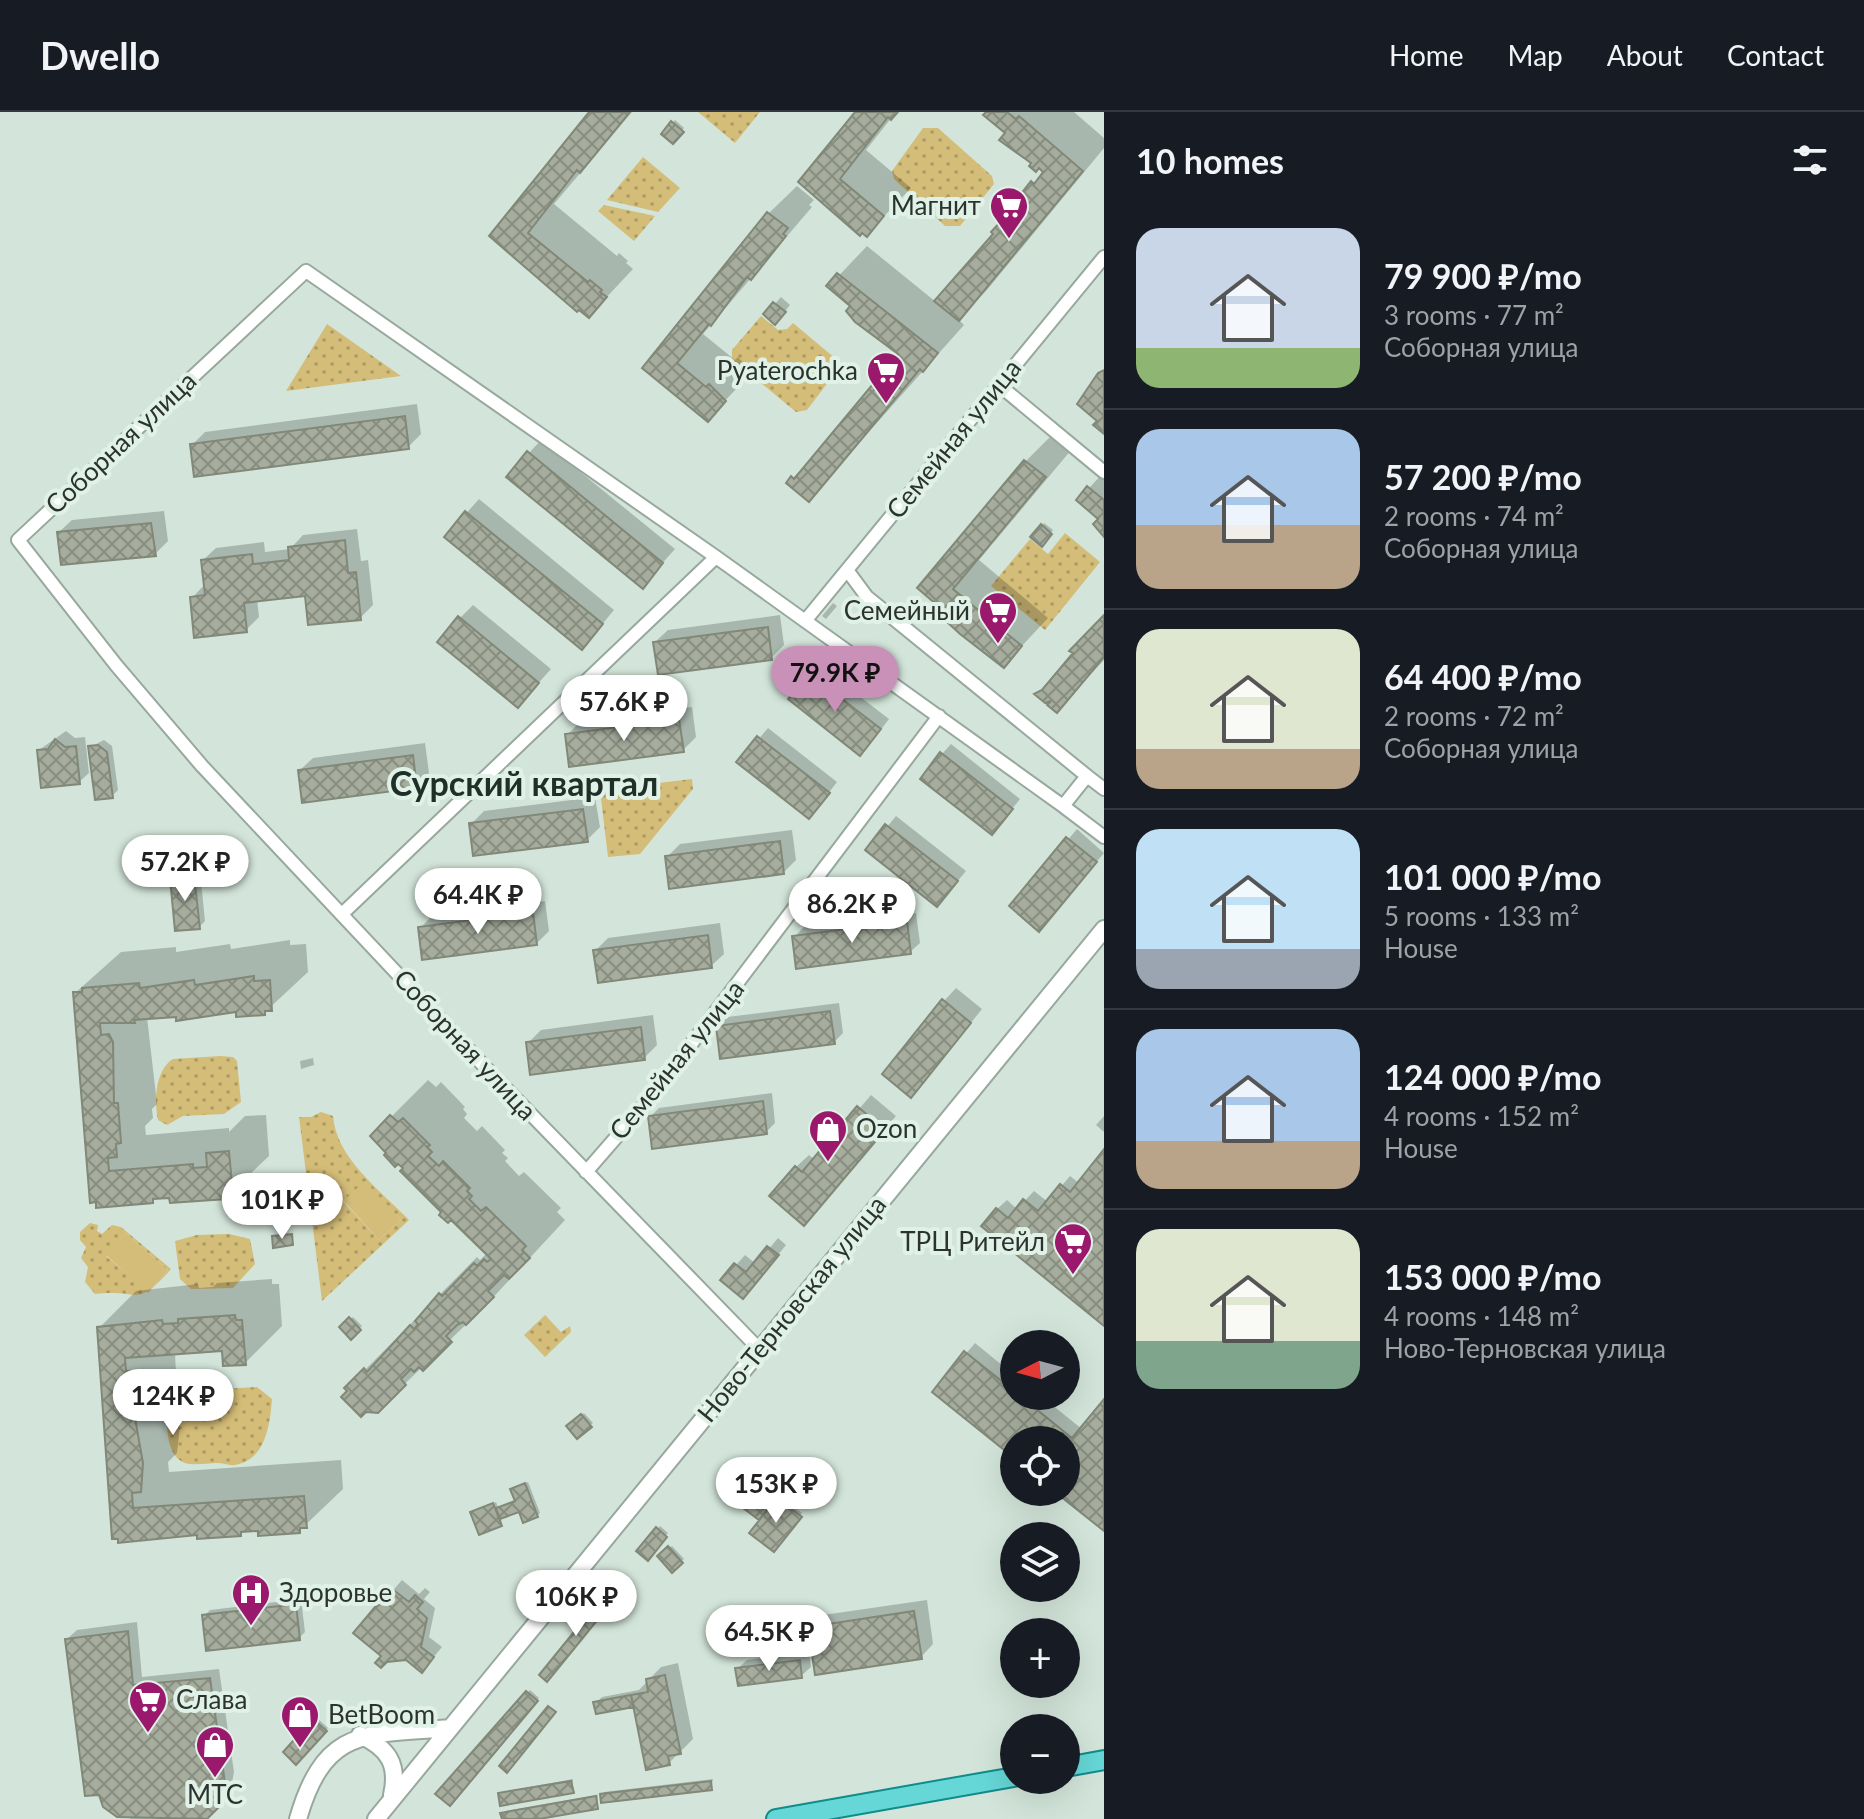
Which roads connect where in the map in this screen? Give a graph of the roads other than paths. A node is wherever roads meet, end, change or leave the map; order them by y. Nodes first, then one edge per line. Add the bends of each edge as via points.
1 (1104, 257) edge
2 (999, 385) junction
3 (1104, 472) edge
4 (716, 557) junction
5 (847, 570) junction
6 (805, 621) junction
7 (939, 716) junction
8 (1087, 776) junction
9 (1104, 789) edge
10 (1063, 806) junction
11 (1104, 837) edge
12 (342, 914) junction
13 (1104, 929) edge
14 (586, 1172) junction
15 (759, 1349) junction
16 (450, 1728) junction
17 (360, 1735) junction
18 (1104, 1760) edge
19 (1080, 1764) edge
20 (1000, 1779) edge
21 (307, 1790) junction
22 (392, 1796) junction
23 (377, 1818) edge
24 (298, 1819) edge
25 (313, 1819) edge
26 (776, 1819) edge

1 - 2 street, Семейная улица
2 - 3 street
2 - 5 street, Семейная улица
4 - 6 street, Соборная улица
4 - 12 street
4 - 12 street, Соборная улица via 306,271 18,540 202,766
5 - 6 street, Семейная улица
5 - 8 street via 867,597
6 - 7 street, Соборная улица
7 - 10 street, Соборная улица
7 - 14 street, Семейная улица via 652,1096
8 - 9 street
8 - 10 street
10 - 11 street, Соборная улица
12 - 14 street, Соборная улица
13 - 15 main road, Ново-Терновская улица
14 - 15 street, Соборная улица
15 - 16 main road, Ново-Терновская улица
16 - 17 main road
16 - 22 main road, Ново-Терновская улица
17 - 21 main road via 328,1757
17 - 22 main road via 390,1756 396,1779
18 - 19 main road
20 - 26 main road
21 - 24 main road
21 - 25 main road
22 - 23 main road, Ново-Терновская улица

